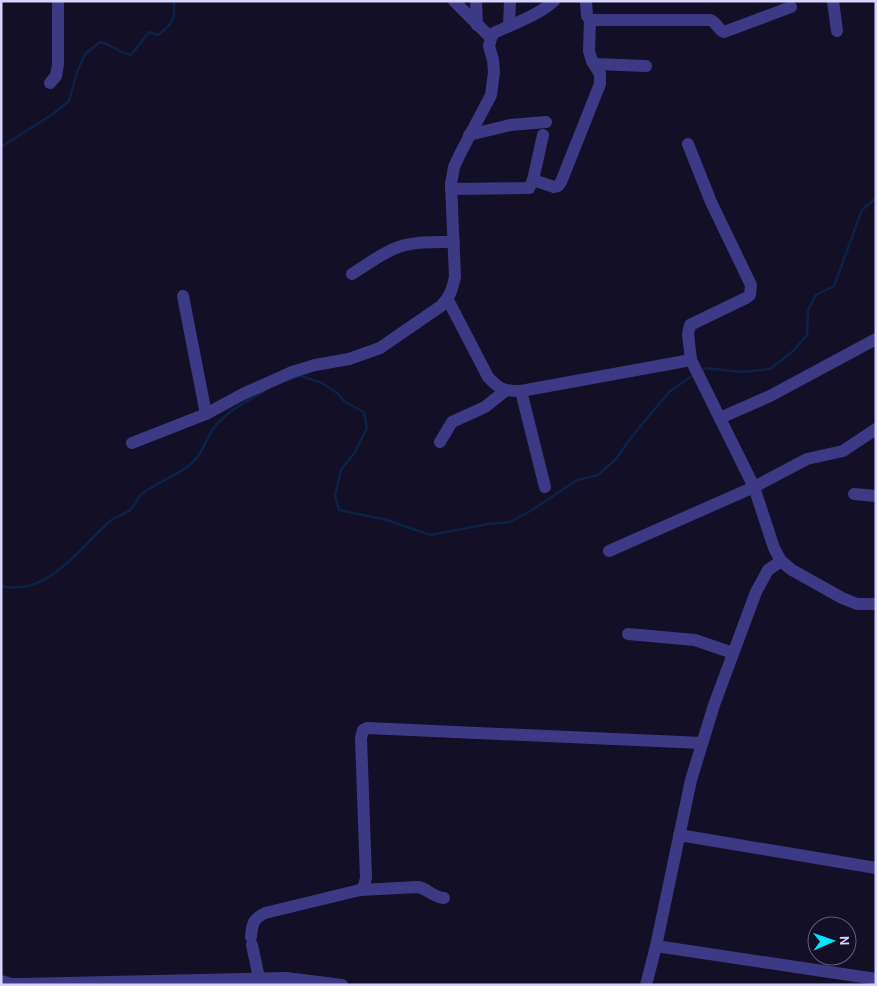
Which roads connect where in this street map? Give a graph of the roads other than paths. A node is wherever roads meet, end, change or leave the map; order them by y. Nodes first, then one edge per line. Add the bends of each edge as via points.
1 (58, 1) edge
2 (454, 1) edge
3 (476, 1) edge
4 (510, 1) edge
5 (554, 1) edge
6 (586, 1) edge
7 (833, 1) edge
8 (791, 7) dead end
9 (590, 20) junction
10 (477, 25) junction
11 (509, 26) junction
12 (837, 32) dead end
13 (491, 38) junction
14 (592, 61) junction
15 (646, 66) dead end
16 (50, 83) dead end
17 (470, 135) junction
18 (688, 144) dead end
19 (533, 180) junction
20 (451, 189) junction
21 (454, 242) junction
22 (352, 274) dead end
23 (183, 296) dead end
24 (448, 300) junction
25 (876, 339) edge
26 (695, 369) junction
27 (506, 391) junction
28 (521, 391) junction
29 (206, 414) junction
30 (720, 418) junction
31 (876, 429) edge
32 (440, 442) dead end
33 (132, 443) dead end
34 (545, 486) dead end
35 (754, 487) junction
36 (854, 494) dead end
37 (876, 496) edge
38 (608, 551) dead end
39 (781, 561) junction
40 (876, 604) edge
41 (628, 634) dead end
42 (733, 652) junction
43 (702, 743) junction
44 (679, 835) junction
45 (876, 868) edge
46 (360, 890) junction
47 (444, 898) dead end
48 (656, 946) junction
49 (259, 978) junction
50 (876, 979) edge
51 (1, 981) edge
52 (342, 985) edge
53 (646, 985) edge

1 - 16 street via 58,64 56,76
2 - 10 street
3 - 10 street
4 - 11 street
5 - 11 street via 545,9
6 - 9 street
7 - 12 street
8 - 9 street via 724,32 710,20
9 - 14 street via 588,51
10 - 13 street
11 - 13 street
13 - 17 street via 488,46 493,60 493,84
14 - 15 street via 596,64
14 - 19 street via 600,74 600,84 560,182 554,187
17 - 19 street via 510,124 545,129
17 - 20 street via 454,167
18 - 26 street via 751,286 750,295 746,298 690,324 688,334
19 - 20 street via 526,189
20 - 21 street
21 - 22 street via 401,246
21 - 24 street via 455,278
23 - 29 street
24 - 27 street via 488,377 497,388
24 - 29 street via 380,348 292,372
25 - 30 street via 770,396
26 - 28 street
26 - 30 street
27 - 28 street
27 - 32 street via 485,407 452,422
28 - 34 street
29 - 33 street
30 - 35 street
31 - 35 street via 843,450 807,459
35 - 38 street
35 - 39 street
36 - 37 street
39 - 40 street via 842,598 857,604
39 - 42 street via 768,570 762,580
41 - 42 street via 695,640
42 - 43 street
43 - 44 street
43 - 46 street via 367,728 360,738 366,878
44 - 45 street
44 - 48 street
46 - 47 street via 418,888
46 - 49 street via 256,918 252,924 252,941
48 - 50 street
48 - 53 street
49 - 51 street via 22,984
49 - 52 street via 296,978

